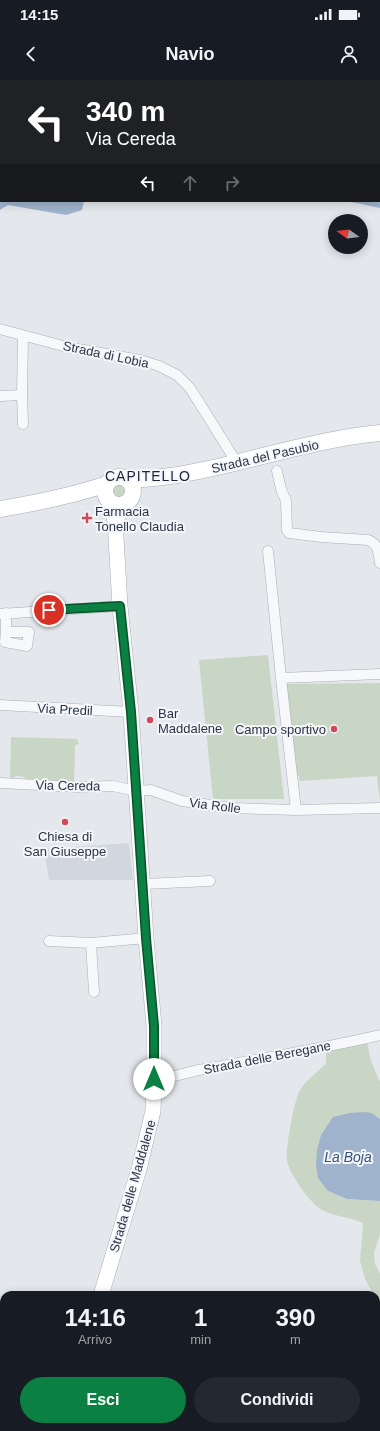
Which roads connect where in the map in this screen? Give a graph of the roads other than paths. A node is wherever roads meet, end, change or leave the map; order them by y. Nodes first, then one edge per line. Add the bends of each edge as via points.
1 (0, 329) edge
2 (23, 336) junction
3 (22, 395) junction
4 (0, 396) edge
5 (23, 424) dead end
6 (380, 433) edge
7 (237, 463) junction
8 (276, 463) junction
9 (196, 472) junction
10 (116, 497) junction
11 (0, 509) edge
12 (268, 551) dead end
13 (380, 563) edge
14 (120, 606) junction
15 (3, 614) edge
16 (6, 632) dead end
17 (380, 674) edge
18 (281, 678) junction
19 (0, 705) edge
20 (131, 712) junction
21 (0, 783) edge
22 (136, 791) junction
23 (380, 808) edge
24 (296, 810) junction
25 (210, 881) dead end
26 (143, 884) junction
27 (146, 938) junction
28 (48, 941) dead end
29 (91, 943) junction
30 (94, 992) dead end
31 (380, 1035) edge
32 (154, 1079) junction
33 (102, 1291) edge

1 - 2 street, Strada di Lobia
2 - 3 street
2 - 7 street, Strada di Lobia via 140,360 176,375 190,388
3 - 4 street
3 - 5 street
6 - 8 main road, Strada del Pasubio via 331,441
7 - 8 main road, Strada del Pasubio
7 - 9 main road, Strada del Pasubio
8 - 13 street via 286,501 289,533 321,538 368,540 376,546
9 - 10 main road
9 - 10 main road, Strada del Pasubio via 126,479 132,487
10 - 11 main road via 86,497
10 - 14 street, Strada delle Maddalene
12 - 18 street
14 - 15 street
14 - 20 street, Strada delle Maddalene
15 - 16 street
17 - 18 street
18 - 24 street
19 - 20 street, Via Predil
20 - 22 street, Strada delle Maddalene
21 - 22 street, Via Cereda via 113,786
22 - 24 street, Via Rolle via 151,790 182,801 224,808
22 - 26 street, Strada delle Maddalene
23 - 24 street, Via Rolle
25 - 26 street
26 - 27 street, Strada delle Maddalene
27 - 29 street
27 - 32 street, Strada delle Maddalene via 154,1026
28 - 29 street
29 - 30 street
31 - 32 street, Strada delle Beregane
32 - 33 street, Strada delle Maddalene via 153,1111 139,1169

